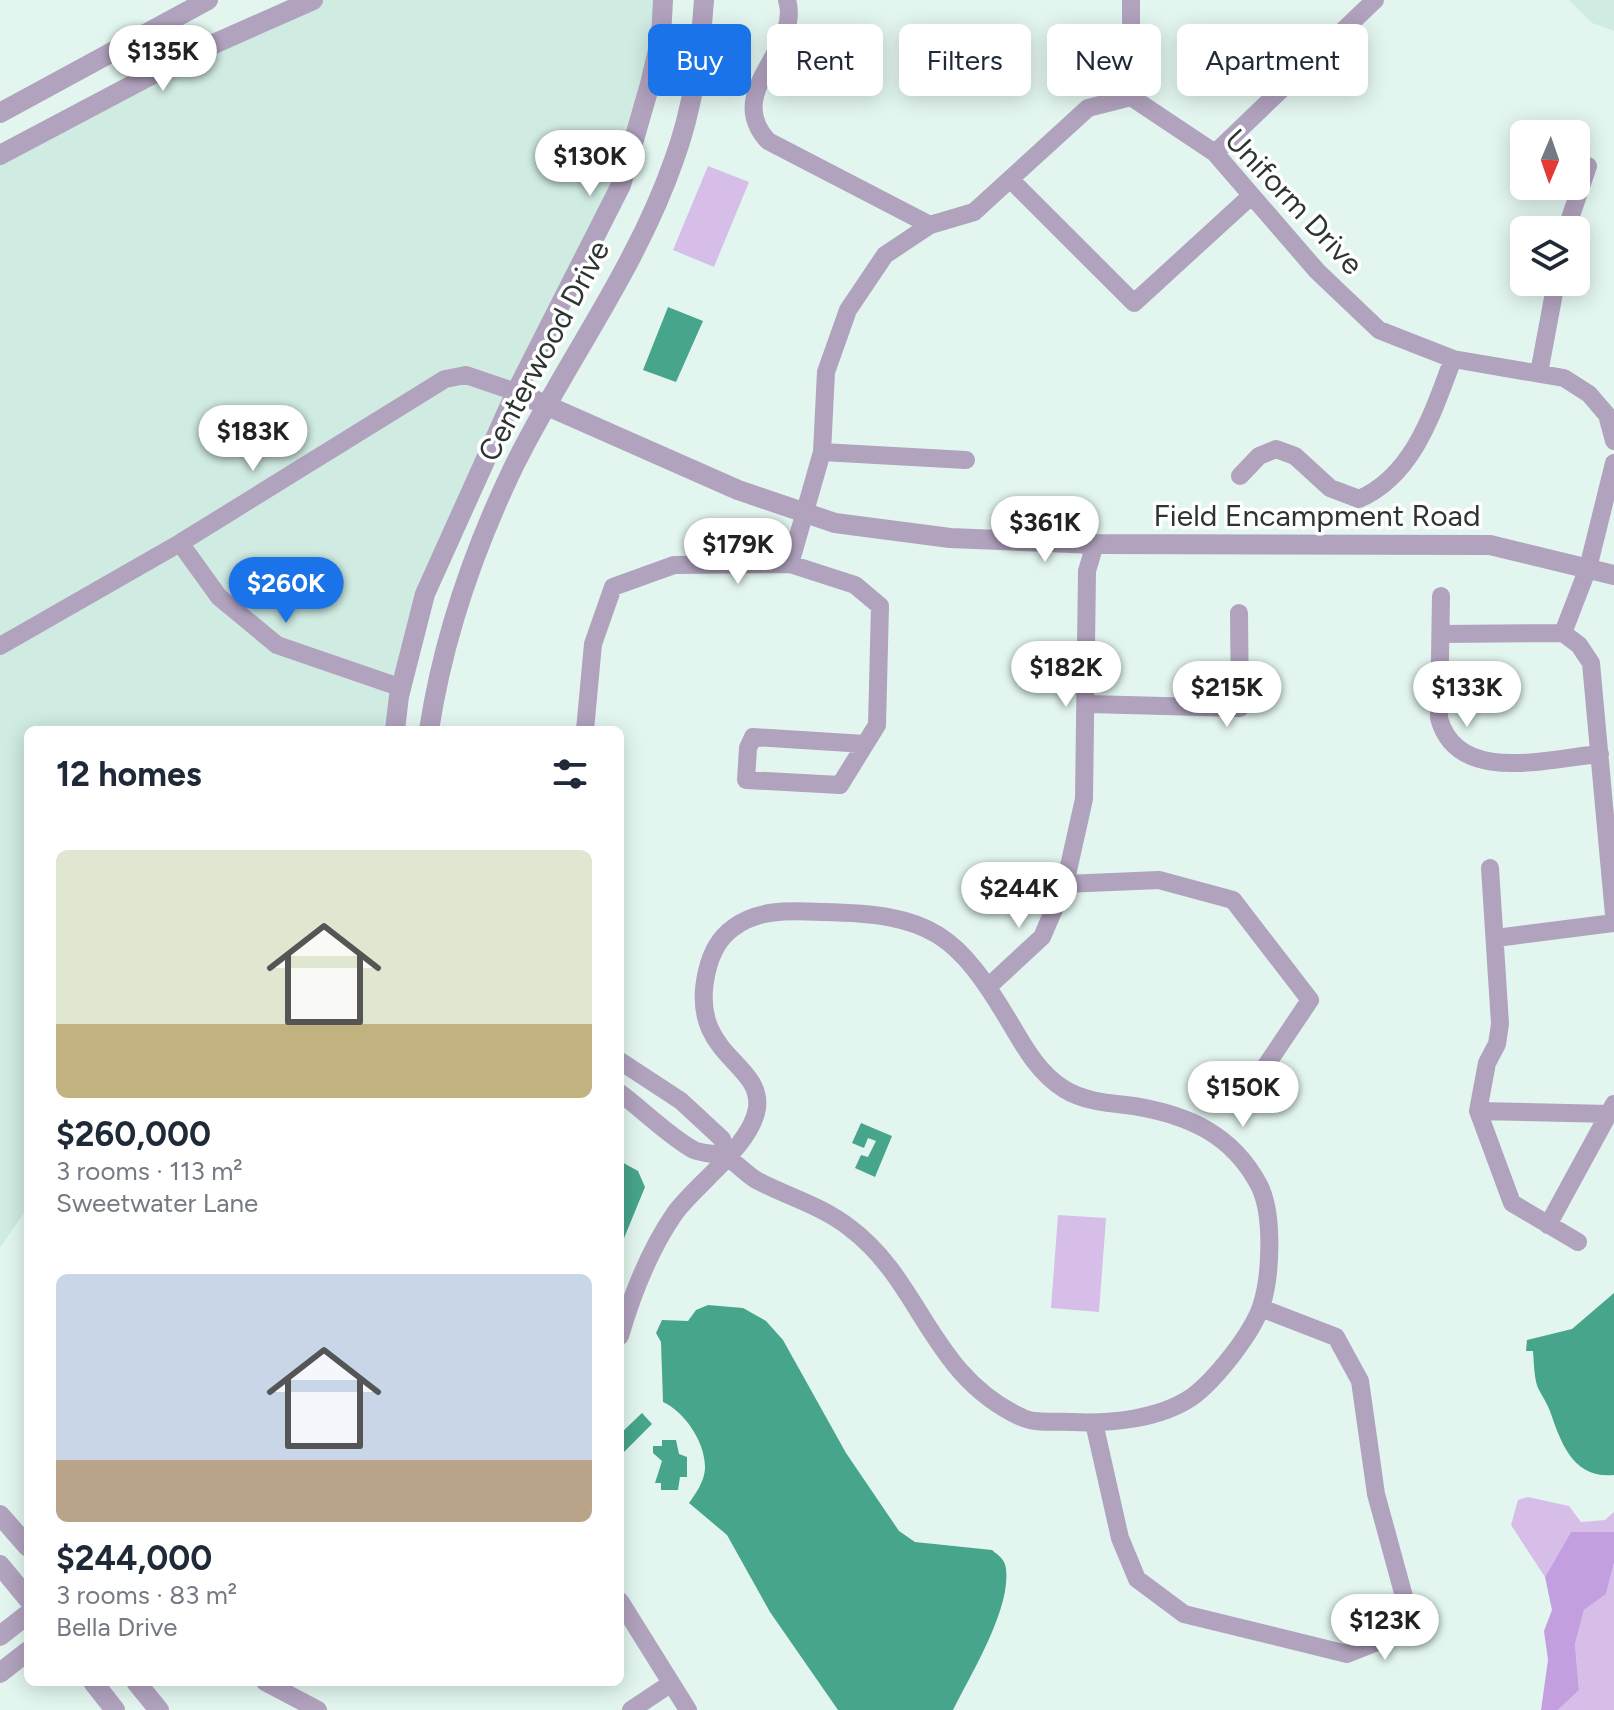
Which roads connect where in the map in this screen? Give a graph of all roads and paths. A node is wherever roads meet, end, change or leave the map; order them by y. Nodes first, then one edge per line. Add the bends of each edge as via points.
1 (208, 0) edge
2 (313, 0) edge
3 (704, 0) edge
4 (787, 0) edge
5 (1131, 0) edge
6 (1375, 0) edge
7 (663, 2) edge
8 (1131, 97) junction
9 (0, 113) edge
10 (1215, 153) junction
11 (0, 155) edge
12 (1011, 180) junction
13 (1251, 196) junction
14 (930, 225) junction
15 (1553, 296) edge
16 (1453, 359) junction
17 (1539, 373) junction
18 (516, 392) junction
19 (548, 406) junction
20 (1614, 441) edge
21 (822, 452) junction
22 (966, 460) dead end
23 (1614, 463) edge
24 (1240, 476) dead end
25 (803, 512) junction
26 (180, 543) junction
27 (1095, 544) junction
28 (790, 564) junction
29 (1588, 568) junction
30 (1614, 575) edge
31 (1441, 596) dead end
32 (1239, 613) dead end
33 (1563, 633) junction
34 (1441, 634) junction
35 (0, 646) edge
36 (402, 688) junction
37 (1088, 704) junction
38 (396, 726) edge
39 (430, 726) edge
40 (585, 726) edge
41 (865, 744) junction
42 (1600, 754) junction
43 (1490, 868) dead end
44 (1065, 884) junction
45 (1614, 915) edge
46 (1614, 923) edge
47 (1496, 938) junction
48 (989, 986) junction
49 (624, 1064) edge
50 (1265, 1067) dead end
51 (624, 1096) edge
52 (1612, 1109) edge
53 (1478, 1111) junction
54 (727, 1157) junction
55 (1548, 1225) junction
56 (1578, 1242) dead end
57 (1261, 1308) junction
58 (624, 1326) edge
59 (1094, 1423) junction
60 (0, 1515) edge
61 (24, 1542) edge
62 (0, 1565) edge
63 (24, 1594) edge
64 (624, 1608) edge
65 (24, 1617) edge
66 (0, 1636) edge
67 (24, 1654) edge
68 (0, 1673) edge
69 (670, 1684) junction
70 (96, 1686) edge
71 (139, 1686) edge
72 (273, 1686) edge
73 (115, 1710) edge
74 (159, 1710) edge
75 (318, 1710) edge
76 (631, 1710) edge
77 (688, 1710) edge

1 - 9 street
2 - 11 street via 191,54
3 - 19 street, Centerwood Drive via 690,106 674,161 645,228
4 - 14 street via 788,21 752,104 754,125 768,141
5 - 8 street
6 - 10 street
7 - 18 street, Centerwood Drive via 661,37 621,185
8 - 10 street, Uniform Drive
8 - 12 street via 1088,108
10 - 13 street, Uniform Drive
12 - 13 street via 1134,303
12 - 14 street via 974,212
13 - 16 street, Uniform Drive via 1317,271 1379,330
14 - 21 street via 885,255 848,310 826,372
15 - 17 street
16 - 17 street, Uniform Drive
16 - 24 street via 1421,441 1377,491 1359,499 1330,488 1295,456 1276,449 1259,456
17 - 20 street, Uniform Drive via 1564,378 1589,394 1607,415
18 - 19 street, Field Encampment Road
18 - 26 street via 466,375 445,379
18 - 36 street, Centerwood Drive via 425,594
19 - 25 street, Field Encampment Road via 738,490
19 - 39 street, Centerwood Drive via 515,465 449,632
21 - 22 street
21 - 25 street
23 - 29 street
25 - 27 street, Field Encampment Road via 835,523 906,533
25 - 28 street
26 - 35 street
26 - 36 street via 219,597 277,645
27 - 29 street, Field Encampment Road via 1490,545
27 - 37 street via 1087,571
28 - 40 street via 674,565 613,587 593,644
28 - 41 street via 855,585 880,606 877,725
29 - 30 street, Field Encampment Road
29 - 33 street
31 - 34 street
32 - 37 street via 1240,708
33 - 34 street
33 - 42 street via 1591,663
34 - 42 street via 1439,718 1452,744 1468,755 1517,763
36 - 38 street, Centerwood Drive
37 - 44 street via 1084,799
41 - 41 street via 840,785 746,780 753,737
42 - 45 street
43 - 47 street
44 - 48 street via 1042,937
44 - 50 street via 1159,880 1233,900 1310,1000
46 - 47 street
47 - 53 street via 1500,1024
48 - 54 street via 960,950 920,923 884,915 791,911 764,913 735,927 709,961 701,1008 707,1029 755,1089 752,1122
48 - 57 street via 1034,1063 1064,1089 1091,1101 1181,1114 1230,1145 1261,1188 1271,1242
49 - 54 street via 681,1101 722,1139
51 - 54 street via 695,1150
52 - 53 street
52 - 55 street
53 - 55 street via 1512,1203
54 - 58 street via 674,1214
54 - 59 street via 754,1179 805,1200 851,1229 885,1262 936,1343 979,1394 1027,1420
55 - 56 street
57 - 59 street via 1231,1357 1194,1396 1166,1411
57 - 59 street via 1336,1337 1360,1381 1376,1494 1405,1600 1385,1639 1347,1654 1184,1614 1137,1579 1120,1538
60 - 61 street
62 - 63 street
64 - 69 street
65 - 66 street
67 - 68 street
69 - 76 street
69 - 77 street
70 - 73 street
71 - 74 street
72 - 75 street

